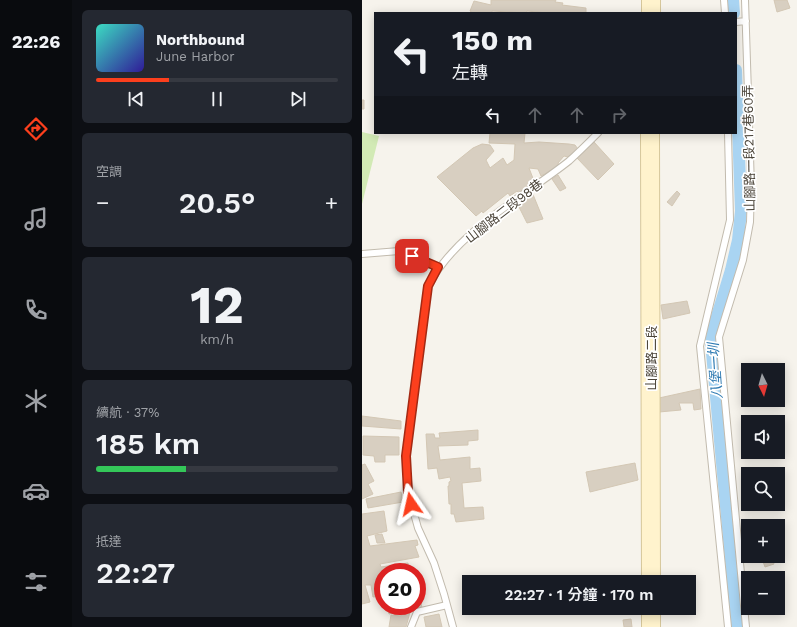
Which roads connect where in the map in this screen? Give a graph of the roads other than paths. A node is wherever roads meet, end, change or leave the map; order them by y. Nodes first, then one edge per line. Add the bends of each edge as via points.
1 (652, 0) edge
2 (724, 0) edge
3 (744, 0) edge
4 (651, 12) edge
5 (725, 12) edge
6 (746, 21) junction
7 (737, 22) edge
8 (597, 134) edge
9 (650, 134) edge
10 (728, 134) edge
11 (362, 254) edge
12 (438, 267) junction
13 (651, 575) edge
14 (447, 605) junction
15 (651, 615) edge
16 (411, 627) edge
17 (453, 627) edge
18 (651, 627) edge
19 (728, 627) edge
20 (746, 627) edge

1 - 4 main road
2 - 5 lane
3 - 6 lane, 山腳路一段217巷60弄
6 - 7 lane
6 - 20 lane, 山腳路一段217巷60弄 via 750,222 743,260 719,337
8 - 12 lane, 山腳路二段98巷 via 570,160 476,230
9 - 13 main road, 山腳路二段
10 - 19 lane via 730,220 700,346
11 - 12 lane via 398,251
12 - 14 lane, 山腳路二段98巷 via 428,286 406,456 408,492 418,528 434,562
14 - 16 lane via 417,612
14 - 17 lane, 山腳路二段98巷
15 - 18 main road

